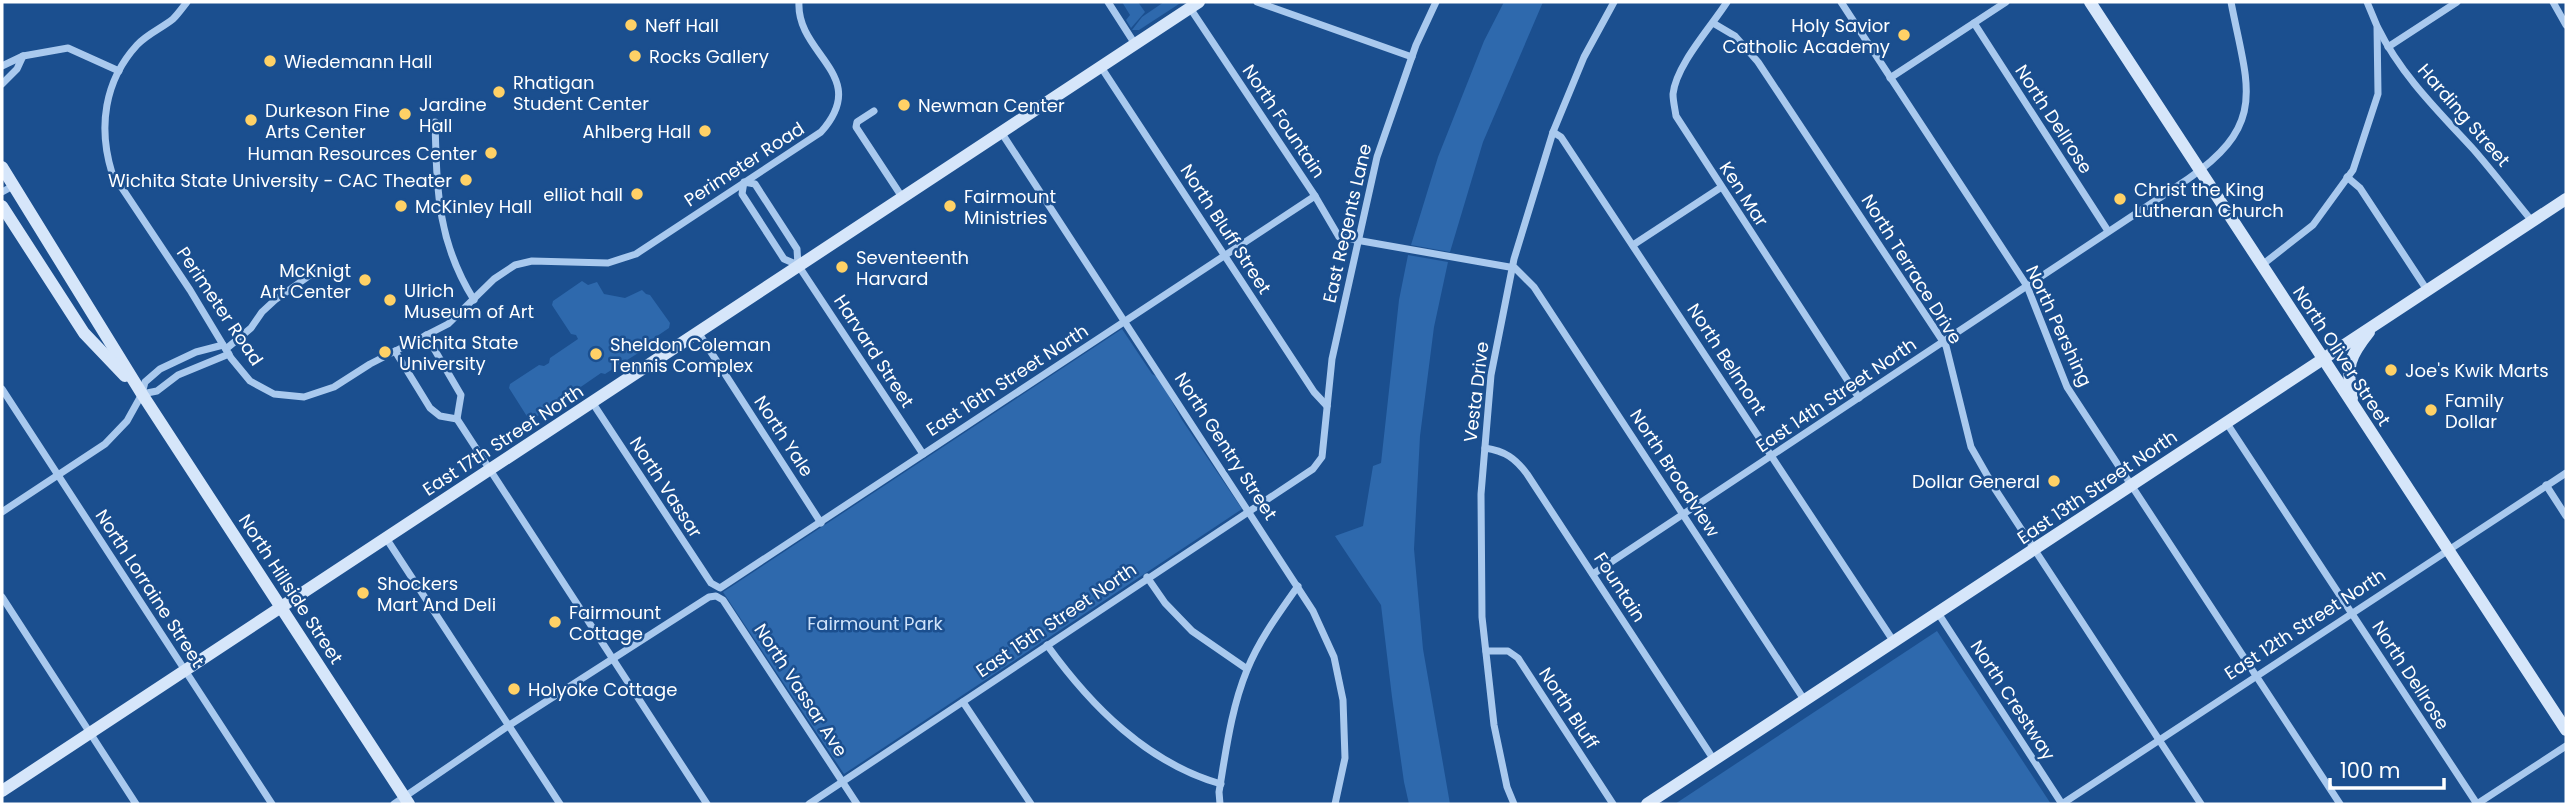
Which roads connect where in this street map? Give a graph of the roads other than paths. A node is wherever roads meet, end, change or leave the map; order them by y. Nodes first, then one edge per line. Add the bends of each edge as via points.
1 (187, 2) edge
2 (799, 2) edge
3 (1108, 2) edge
4 (1257, 2) edge
5 (1436, 2) edge
6 (1614, 2) edge
7 (1727, 2) edge
8 (1841, 2) edge
9 (2006, 2) edge
10 (2090, 2) edge
11 (2231, 2) edge
12 (2367, 2) edge
13 (2457, 2) edge
14 (2553, 2) edge
15 (1194, 5) edge
16 (1713, 23) junction
17 (1974, 23) junction
18 (2566, 25) edge
19 (2377, 26) junction
20 (1135, 44) junction
21 (2388, 47) junction
22 (23, 56) junction
23 (1412, 58) junction
24 (2, 66) edge
25 (1101, 67) junction
26 (119, 71) junction
27 (1891, 78) junction
28 (2, 84) edge
29 (874, 111) dead end
30 (435, 122) dead end
31 (1001, 132) junction
32 (1553, 132) junction
33 (2, 167) edge
34 (2200, 171) junction
35 (2347, 177) junction
36 (744, 183) junction
37 (1720, 188) junction
38 (8, 189) edge
39 (1315, 196) junction
40 (902, 197) junction
41 (2566, 199) edge
42 (2, 206) edge
43 (2532, 221) junction
44 (2108, 231) junction
45 (1358, 241) junction
46 (1633, 245) junction
47 (1225, 256) junction
48 (798, 265) junction
49 (2262, 265) junction
50 (1513, 268) junction
51 (316, 271) dead end
52 (2027, 286) junction
53 (2427, 290) junction
54 (474, 300) junction
55 (1125, 321) junction
56 (2373, 326) junction
57 (698, 332) junction
58 (426, 335) junction
59 (1944, 342) junction
60 (226, 350) junction
61 (395, 351) junction
62 (2323, 358) junction
63 (2, 389) edge
64 (142, 394) junction
65 (1859, 398) junction
66 (592, 402) junction
67 (2354, 405) junction
68 (1327, 406) junction
69 (457, 419) junction
70 (2226, 422) junction
71 (1485, 448) junction
72 (923, 454) junction
73 (1772, 456) junction
74 (1320, 460) joint
75 (490, 469) junction
76 (2566, 473) edge
77 (57, 475) junction
78 (2131, 485) junction
79 (2546, 485) junction
80 (1249, 511) junction
81 (2, 512) edge
82 (1683, 515) junction
83 (2566, 516) edge
84 (821, 523) junction
85 (386, 538) junction
86 (2035, 549) junction
87 (2449, 549) junction
88 (1593, 574) junction
89 (1147, 578) junction
90 (1298, 586) junction
91 (716, 592) junction
92 (2, 597) edge
93 (282, 606) junction
94 (2351, 612) junction
95 (1938, 613) junction
96 (1894, 642) junction
97 (1047, 645) junction
98 (1486, 651) junction
99 (612, 658) junction
100 (1247, 669) junction
101 (185, 670) junction
102 (2255, 676) junction
103 (1805, 701) junction
104 (963, 702) junction
105 (508, 726) junction
106 (2566, 730) edge
107 (90, 733) junction
108 (2159, 739) junction
109 (2566, 746) edge
110 (1714, 760) junction
111 (843, 783) junction
112 (1221, 784) junction
113 (2, 791) edge
114 (402, 802) edge
115 (136, 804) edge
116 (272, 804) edge
117 (560, 804) edge
118 (707, 804) edge
119 (809, 804) edge
120 (857, 804) edge
121 (1031, 804) edge
122 (1220, 804) edge
123 (1335, 804) edge
124 (1514, 804) edge
125 (1613, 804) edge
126 (1647, 804) edge
127 (2062, 804) edge
128 (2201, 804) edge
129 (2340, 804) edge
130 (2477, 804) edge

1 - 26 street, Perimeter Road via 137,44
2 - 36 street, Perimeter Road via 804,29 835,75 838,107 821,132
3 - 20 street
4 - 23 street
5 - 23 street, East Regents Lane
6 - 32 street, Vesta Drive via 1584,57
7 - 16 street, Ken Mar
8 - 27 street, North Pershing
9 - 17 street
10 - 34 main road, North Oliver Street
11 - 34 street, East 14th Street North via 2248,92 2244,117 2235,136
12 - 19 street, Harding Street
13 - 21 street
14 - 18 street
15 - 20 main road, East 17th Street North
15 - 39 street, North Fountain
16 - 37 street, Ken Mar via 1682,68 1673,96 1676,116
16 - 59 street, North Terrace Drive via 1735,36 1758,62
17 - 27 street
17 - 44 street, North Dellrose
19 - 21 street, Harding Street
19 - 35 street via 2378,94
20 - 25 main road, East 17th Street North
21 - 43 street, Harding Street via 2417,89
22 - 24 street
22 - 26 street via 68,48
22 - 28 street
23 - 45 street, East Regents Lane via 1377,157
25 - 31 main road, East 17th Street North
25 - 47 street, North Bluff Street
26 - 60 street, Perimeter Road via 108,91 103,133 112,173
27 - 52 street, North Pershing
29 - 40 street via 856,127
30 - 54 street via 444,235
31 - 40 main road, East 17th Street North
31 - 55 street, North Gentry Street
32 - 46 street, North Belmont via 1561,136
32 - 50 street, Vesta Drive
33 - 38 main road, North Hillside Street
34 - 44 street, East 14th Street North
34 - 49 main road, North Oliver Street
35 - 49 street via 2313,225
35 - 53 street via 2360,188
36 - 48 street via 742,194 784,259
36 - 48 street via 755,184 797,249
36 - 54 street, Perimeter Road via 628,257 597,264 532,261 514,265
37 - 46 street
37 - 65 street, Ken Mar
38 - 64 main road, North Hillside Street
39 - 45 street, North Fountain via 1339,237
39 - 47 street, East 16th Street North
40 - 48 main road, East 17th Street North
41 - 43 main road, East 13th Street North
42 - 64 main road, North Hillside Street via 83,333
43 - 53 main road, East 13th Street North
44 - 52 street, East 14th Street North
45 - 50 street
45 - 68 street, East Regents Lane via 1332,359
46 - 73 street, North Belmont
47 - 55 street, East 16th Street North
47 - 68 street, North Bluff Street
48 - 57 main road, East 17th Street North
48 - 72 street, Harvard Street
49 - 62 main road, North Oliver Street
50 - 71 street, Vesta Drive via 1491,375
50 - 82 street, North Broadview via 1534,286
51 - 60 street via 275,300
52 - 59 street, East 14th Street North
52 - 78 street, North Pershing via 2067,387
53 - 56 main road, East 13th Street North
54 - 58 street, Perimeter Road via 448,324
55 - 72 street, East 16th Street North
55 - 80 street, North Gentry Street
56 - 62 main road, East 13th Street North
56 - 67 main road via 2349,360
57 - 66 main road, East 17th Street North
57 - 84 street, North Yale
58 - 61 street, Perimeter Road
58 - 69 street via 461,395
59 - 65 street, East 14th Street North
59 - 86 street, North Terrace Drive via 1971,447
60 - 61 street, Perimeter Road via 250,381 274,394 304,397 334,387
60 - 64 street via 157,391
60 - 64 street via 195,352 160,369 145,382
61 - 69 street via 430,408 440,416
62 - 67 main road, North Oliver Street
62 - 70 main road, East 13th Street North
63 - 77 street, North Lorraine Street
64 - 77 street via 127,421 105,444
64 - 93 main road, North Hillside Street
65 - 73 street, East 14th Street North
66 - 75 main road, East 17th Street North
66 - 91 street, North Vassar
67 - 87 main road, North Oliver Street
68 - 74 street, East Regents Lane
69 - 75 street
70 - 78 main road, East 13th Street North
70 - 94 street, North Dellrose
71 - 88 street, Fountain via 1499,450 1519,463
71 - 98 street, Vesta Drive via 1481,494
72 - 84 street, East 16th Street North
73 - 82 street, East 14th Street North
73 - 96 street, North Belmont
74 - 80 street, East 15th Street North
75 - 85 main road, East 17th Street North
75 - 99 street
76 - 79 street, East 12th Street North
77 - 81 street
77 - 101 street, North Lorraine Street
78 - 86 main road, East 13th Street North
78 - 102 street, North Pershing
79 - 83 street
79 - 87 street, East 12th Street North
80 - 89 street, East 15th Street North
80 - 90 street, North Gentry Street
82 - 88 street, East 14th Street North
82 - 103 street, North Broadview
84 - 91 street, East 16th Street North
85 - 93 main road, East 17th Street North
85 - 105 street
86 - 95 main road, East 13th Street North
86 - 108 street, North Terrace Drive
87 - 94 street, East 12th Street North
87 - 106 main road, North Oliver Street
88 - 110 street, Fountain
89 - 97 street, East 15th Street North
89 - 100 street via 1192,631
90 - 100 street
90 - 123 street, North Gentry Street via 1334,657 1343,700 1345,758
91 - 99 street, East 16th Street North
91 - 111 street, North Vassar Ave
92 - 107 street
93 - 101 main road, East 17th Street North
93 - 114 main road, North Hillside Street
94 - 102 street, East 12th Street North
94 - 130 street, North Dellrose
95 - 96 main road, East 13th Street North
95 - 127 street, North Crestway
96 - 103 main road, East 13th Street North
97 - 104 street, East 15th Street North
97 - 112 street via 1076,685 1138,743 1195,776
98 - 124 street, Vesta Drive via 1494,725
98 - 125 street, North Bluff via 1508,651 1518,658
99 - 105 street, East 16th Street North
99 - 118 street
100 - 112 street via 1232,717
101 - 107 main road, East 17th Street North
101 - 116 street, North Lorraine Street
102 - 108 street, East 12th Street North
102 - 129 street, North Pershing
103 - 110 main road, East 13th Street North
104 - 111 street, East 15th Street North
104 - 121 street
105 - 114 street, East 16th Street North
105 - 117 street
107 - 113 main road, East 17th Street North
107 - 115 street
108 - 127 street, East 12th Street North
108 - 128 street, North Terrace Drive
109 - 130 street
110 - 126 main road, East 13th Street North
111 - 119 street, East 15th Street North
111 - 120 street, North Vassar Ave
112 - 122 street

